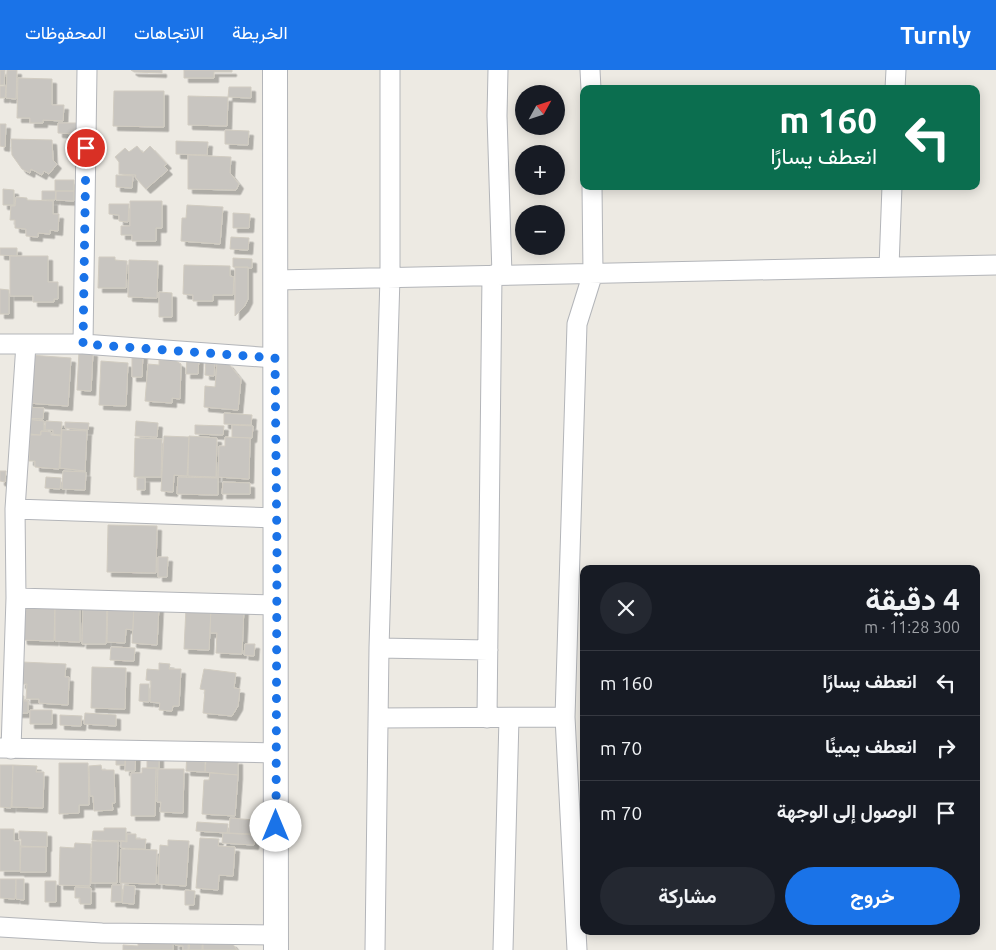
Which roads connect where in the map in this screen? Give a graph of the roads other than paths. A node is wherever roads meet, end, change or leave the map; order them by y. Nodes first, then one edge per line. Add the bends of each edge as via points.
1 (87, 70) edge
2 (276, 70) edge
3 (390, 70) edge
4 (498, 70) edge
5 (590, 70) edge
6 (896, 70) edge
7 (591, 85) edge
8 (895, 85) edge
9 (592, 190) edge
10 (892, 190) edge
11 (996, 265) edge
12 (889, 267) junction
13 (593, 273) junction
14 (497, 275) junction
15 (390, 277) junction
16 (276, 280) junction
17 (0, 344) edge
18 (26, 344) junction
19 (83, 344) junction
20 (275, 358) junction
21 (15, 509) junction
22 (276, 518) junction
23 (16, 598) junction
24 (277, 605) junction
25 (379, 648) junction
26 (488, 650) junction
27 (378, 718) junction
28 (487, 718) junction
29 (508, 718) junction
30 (565, 718) junction
31 (6, 749) edge
32 (277, 753) junction
33 (0, 927) edge
34 (102, 941) edge
35 (276, 943) edge
36 (375, 950) edge
37 (503, 950) edge
38 (577, 950) edge

1 - 19 street
2 - 16 street
3 - 15 street
4 - 14 street
5 - 7 street
6 - 8 street
9 - 13 street
10 - 12 street
11 - 12 street
12 - 13 street
13 - 14 street
13 - 30 street via 577,324
14 - 15 street
14 - 26 street
15 - 16 street
15 - 25 street
16 - 20 street
17 - 18 street
18 - 19 street
18 - 21 street
19 - 20 street
20 - 22 street
21 - 22 street
21 - 23 street
22 - 24 street
23 - 24 street
23 - 31 street
24 - 32 street
25 - 26 street
25 - 27 street
26 - 28 street
27 - 28 street
27 - 36 street
28 - 29 street
29 - 30 street
29 - 37 street
30 - 38 street
31 - 32 street
32 - 35 street
33 - 34 street
34 - 35 street

